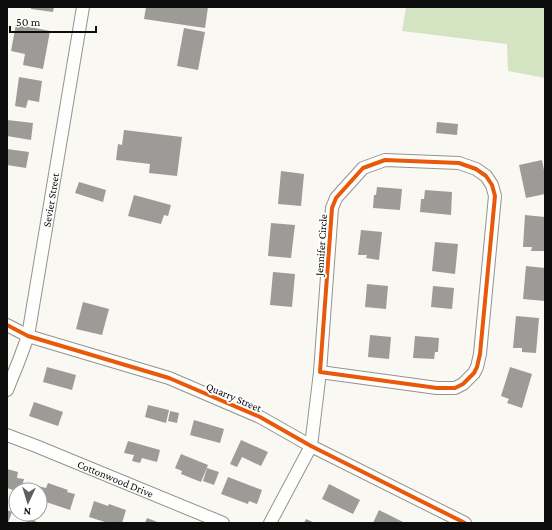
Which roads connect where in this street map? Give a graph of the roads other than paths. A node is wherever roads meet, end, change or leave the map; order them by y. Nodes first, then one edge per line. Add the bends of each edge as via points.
1 (83, 7) edge
2 (7, 325) edge
3 (28, 336) junction
4 (320, 372) junction
5 (7, 390) edge
6 (7, 435) edge
7 (311, 446) junction
8 (223, 523) edge
9 (270, 523) edge
10 (464, 523) edge

1 - 3 street, Sevier Street
2 - 3 street, Quarry Street
3 - 5 street, Sevier Street
3 - 7 street, Quarry Street via 169,378 260,417
4 - 4 street, Jennifer Circle via 332,208 336,198 363,168 385,160 459,164 476,169 486,176 495,196 480,354 474,373 455,388 437,388
4 - 7 street, Jennifer Circle
6 - 8 street, Cottonwood Drive
7 - 9 street
7 - 10 street, Quarry Street

